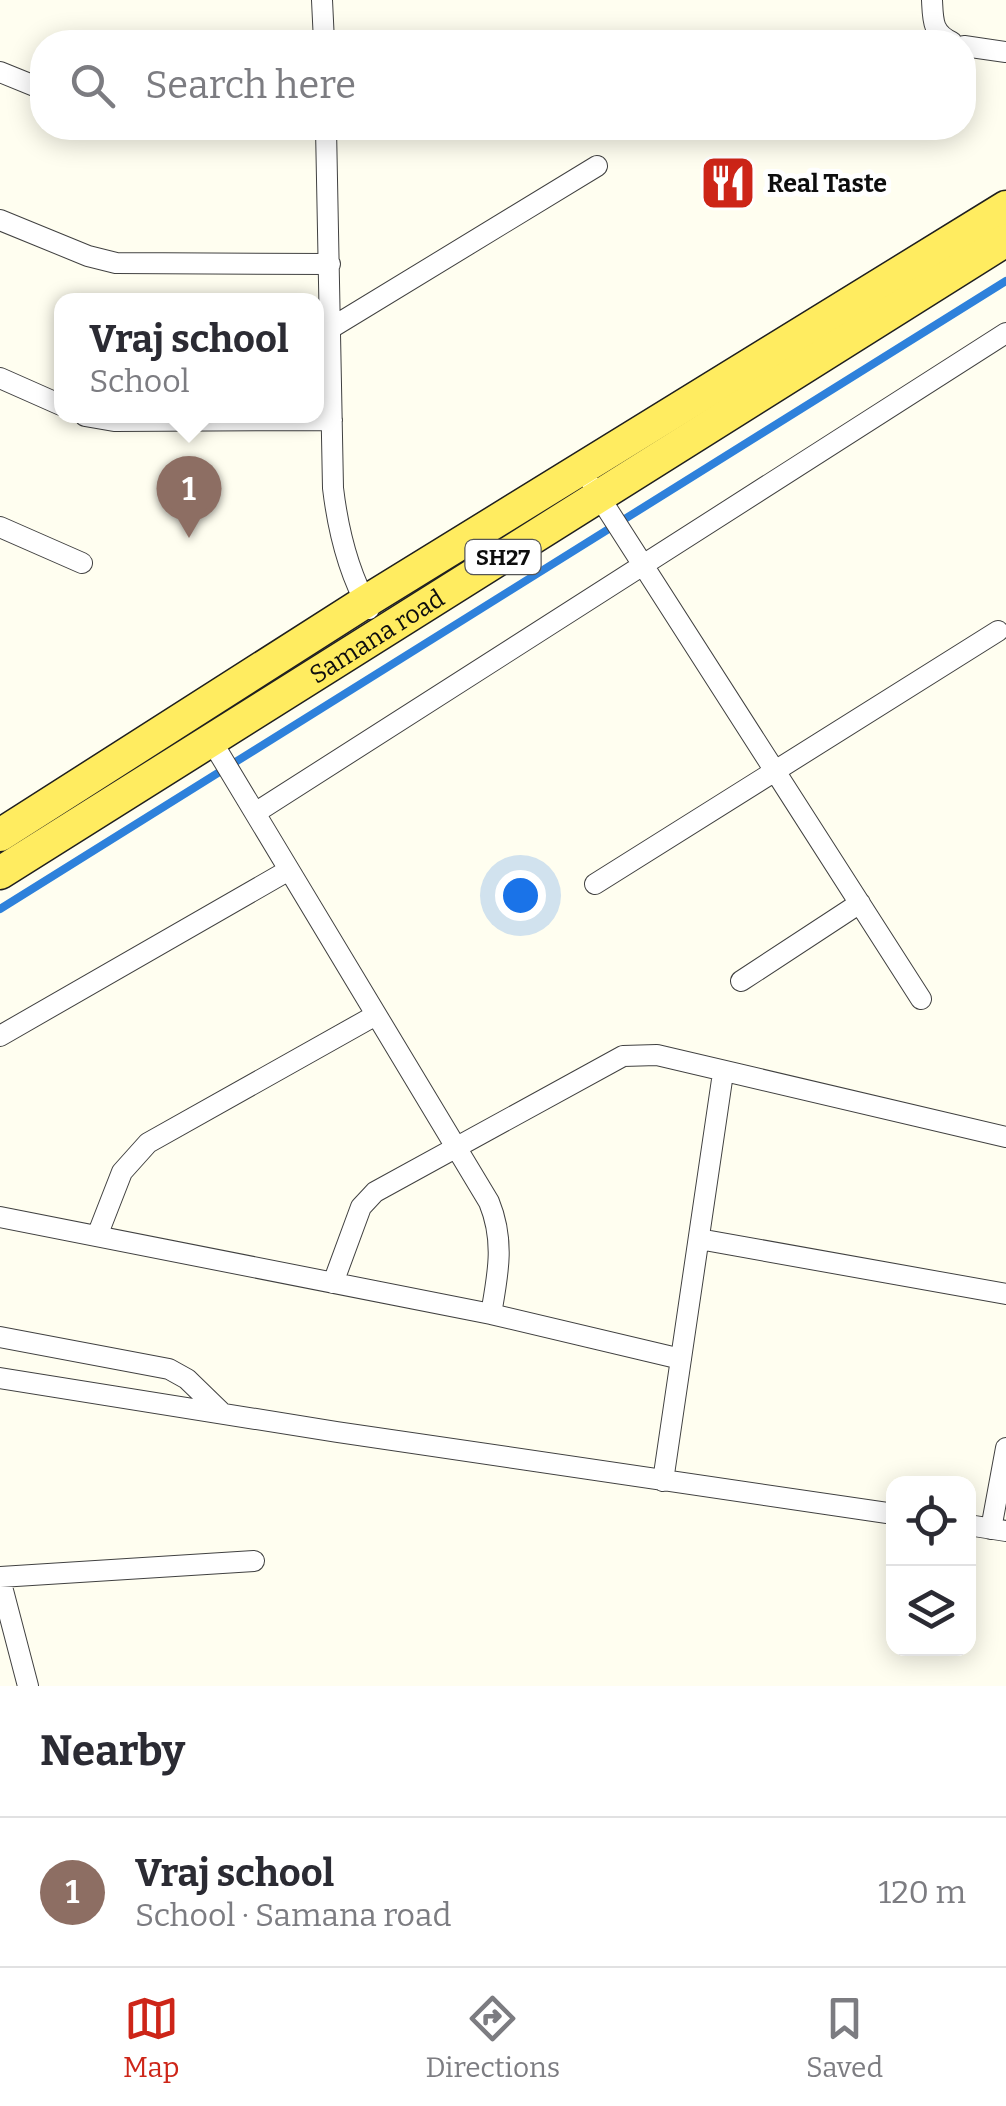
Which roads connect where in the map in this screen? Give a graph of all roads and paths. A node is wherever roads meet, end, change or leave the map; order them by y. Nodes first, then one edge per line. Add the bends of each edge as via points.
1 (322, 0) edge
2 (932, 0) edge
3 (323, 30) edge
4 (936, 30) edge
5 (976, 48) edge
6 (1006, 52) edge
7 (0, 72) edge
8 (30, 84) edge
9 (326, 140) edge
10 (597, 166) dead end
11 (1006, 208) edge
12 (0, 220) edge
13 (1006, 240) edge
14 (330, 264) junction
15 (330, 328) junction
16 (1006, 333) edge
17 (0, 378) edge
18 (54, 402) edge
19 (324, 420) edge
20 (332, 420) junction
21 (591, 483) junction
22 (0, 527) edge
23 (82, 563) dead end
24 (641, 564) junction
25 (365, 602) junction
26 (382, 632) junction
27 (998, 632) dead end
28 (219, 753) junction
29 (774, 770) junction
30 (255, 813) junction
31 (0, 835) edge
32 (290, 870) junction
33 (0, 873) edge
34 (595, 884) dead end
35 (860, 903) junction
36 (741, 981) dead end
37 (922, 999) dead end
38 (376, 1015) junction
39 (0, 1036) edge
40 (723, 1073) junction
41 (1006, 1137) edge
42 (457, 1150) junction
43 (0, 1217) edge
44 (98, 1236) junction
45 (699, 1239) junction
46 (334, 1284) junction
47 (1006, 1294) edge
48 (491, 1314) junction
49 (0, 1337) edge
50 (681, 1359) junction
51 (0, 1378) edge
52 (224, 1414) junction
53 (1006, 1448) edge
54 (663, 1481) junction
55 (886, 1513) edge
56 (998, 1530) edge
57 (254, 1561) dead end
58 (0, 1578) edge
59 (28, 1686) edge

1 - 3 street
2 - 4 street
5 - 6 street
7 - 8 street
9 - 14 street
10 - 15 street
11 - 21 main road, Samana road / SH27
12 - 14 street via 116,263
13 - 21 main road, Samana road / SH27
14 - 15 street
15 - 20 street
16 - 24 street
17 - 18 street
19 - 20 street
20 - 25 street via 338,524
21 - 24 street
21 - 25 main road, Samana road / SH27
21 - 26 main road, Samana road / SH27
22 - 23 street
24 - 29 street
24 - 30 street
25 - 26 street
25 - 31 main road, Samana road / SH27
26 - 28 main road, Samana road / SH27
27 - 29 street
28 - 30 street
28 - 33 main road, Samana road / SH27
29 - 34 street
29 - 35 street
30 - 32 street
32 - 38 street
32 - 39 street
35 - 36 street
35 - 37 street
38 - 42 street
38 - 44 street via 148,1143 122,1172
40 - 41 street
40 - 42 street via 657,1055 623,1056
40 - 45 street
42 - 46 street via 375,1192 360,1208
42 - 48 street via 496,1220 500,1261
43 - 44 street
44 - 46 street
45 - 47 street
45 - 50 street
46 - 48 street
48 - 50 street
49 - 52 street via 168,1369
50 - 54 street
51 - 52 street
52 - 54 street
53 - 56 street
54 - 55 street
57 - 58 street
58 - 59 street

